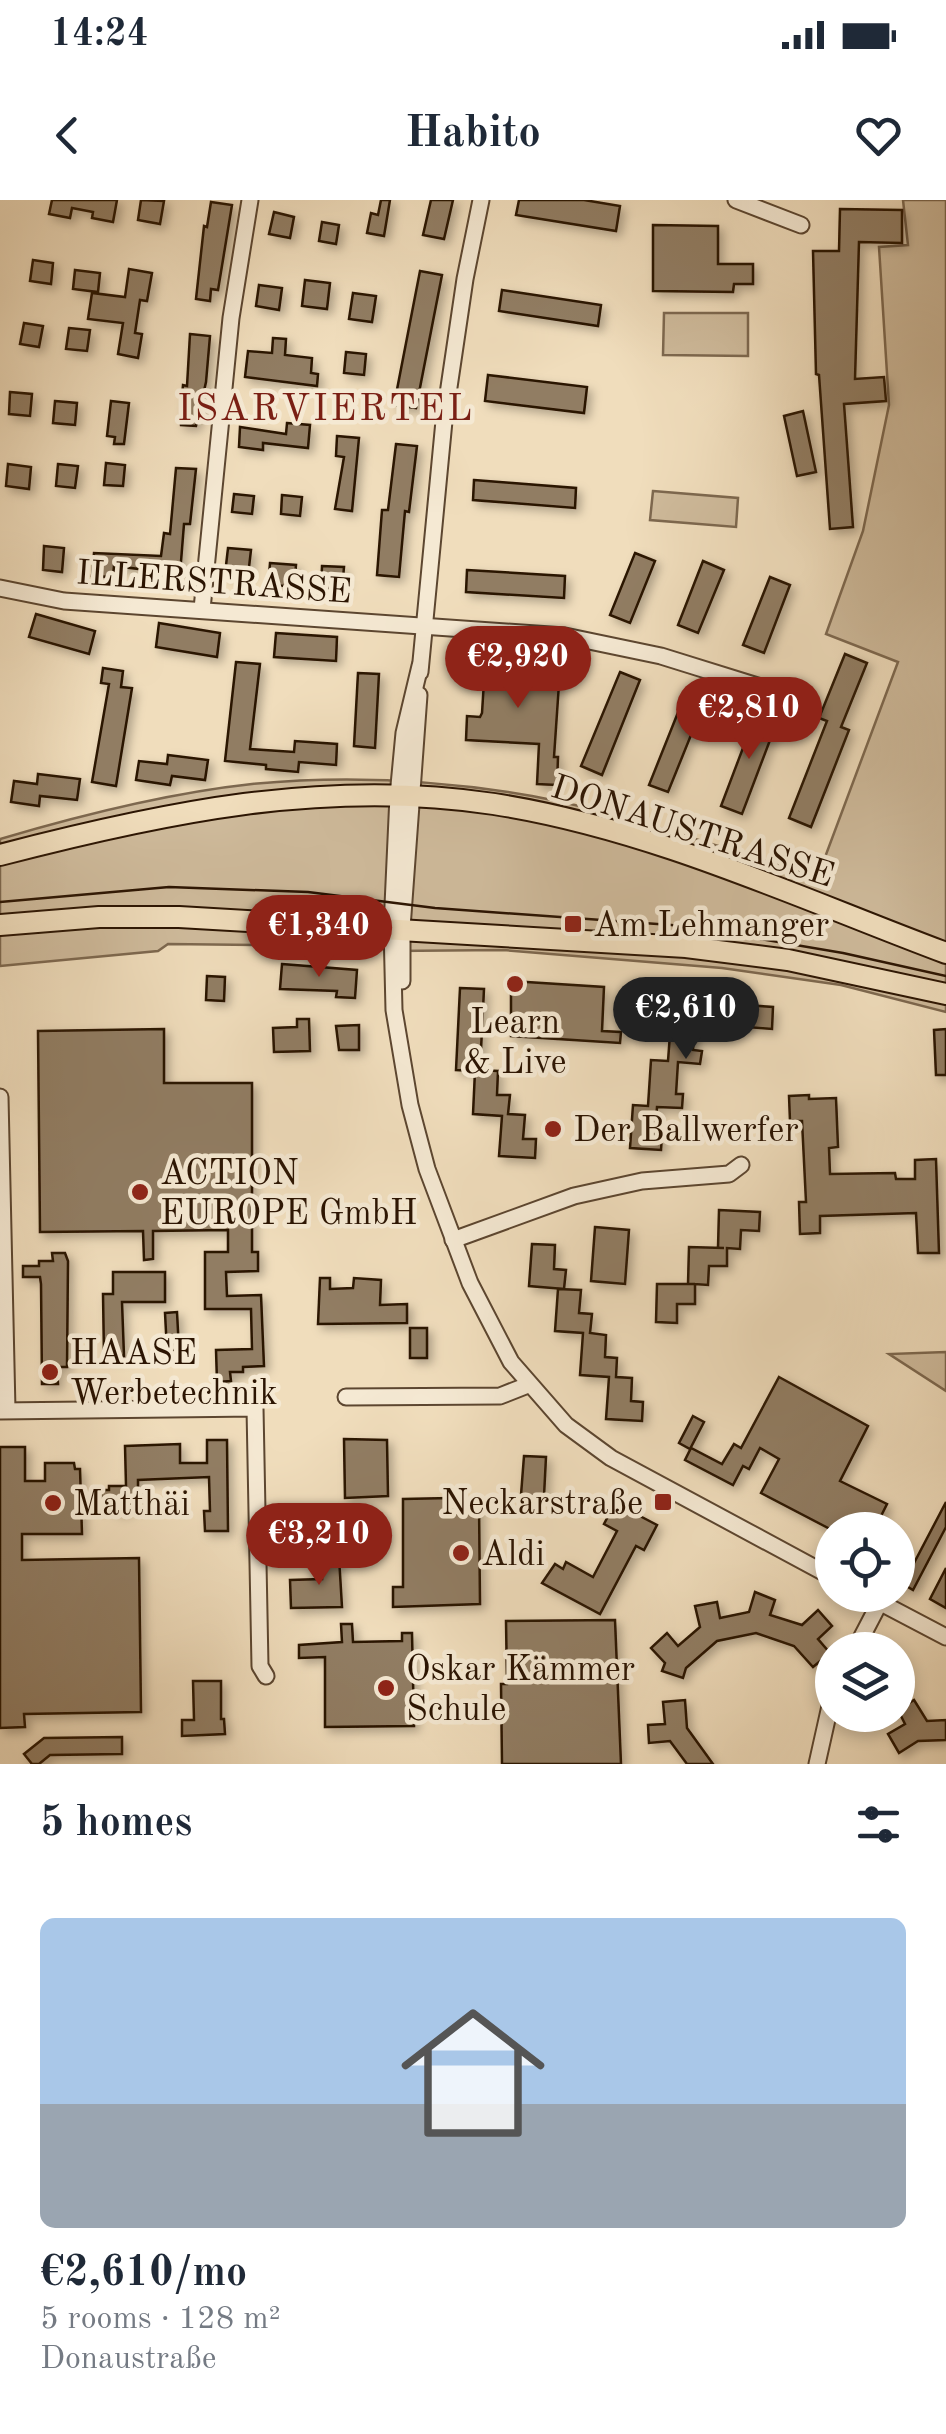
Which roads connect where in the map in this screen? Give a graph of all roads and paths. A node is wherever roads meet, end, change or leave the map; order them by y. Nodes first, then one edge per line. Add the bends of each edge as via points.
1 (250, 200) edge
2 (481, 200) edge
3 (736, 200) edge
4 (801, 225) dead end
5 (0, 588) edge
6 (202, 610) junction
7 (424, 625) junction
8 (780, 693) dead end
9 (406, 796) junction
10 (0, 855) edge
11 (0, 925) edge
12 (397, 928) junction
13 (946, 953) edge
14 (946, 994) edge
15 (0, 1097) edge
16 (741, 1165) dead end
17 (453, 1240) junction
18 (528, 1384) junction
19 (346, 1397) dead end
20 (4, 1410) edge
21 (815, 1568) edge
22 (898, 1612) edge
23 (946, 1637) edge
24 (266, 1676) dead end
25 (824, 1732) edge
26 (817, 1764) edge

1 - 6 street via 231,318
2 - 7 street via 444,421
3 - 4 street
5 - 6 street, ILLERSTRASSE via 44,599
6 - 7 street, ILLERSTRASSE
7 - 8 street, ILLERSTRASSE via 582,639
7 - 9 street
9 - 10 main road, DONAUSTRASSE via 221,806
9 - 12 street
9 - 13 main road, DONAUSTRASSE via 520,808 635,838
11 - 12 main road via 152,916
12 - 14 main road via 758,955
12 - 17 street via 394,1010 418,1137
15 - 20 street
16 - 17 street via 729,1174 642,1181 574,1196
17 - 18 street via 484,1313
18 - 19 street via 500,1396
18 - 21 street via 566,1425 611,1458
20 - 24 street via 254,1408 260,1666
22 - 23 street
25 - 26 street

